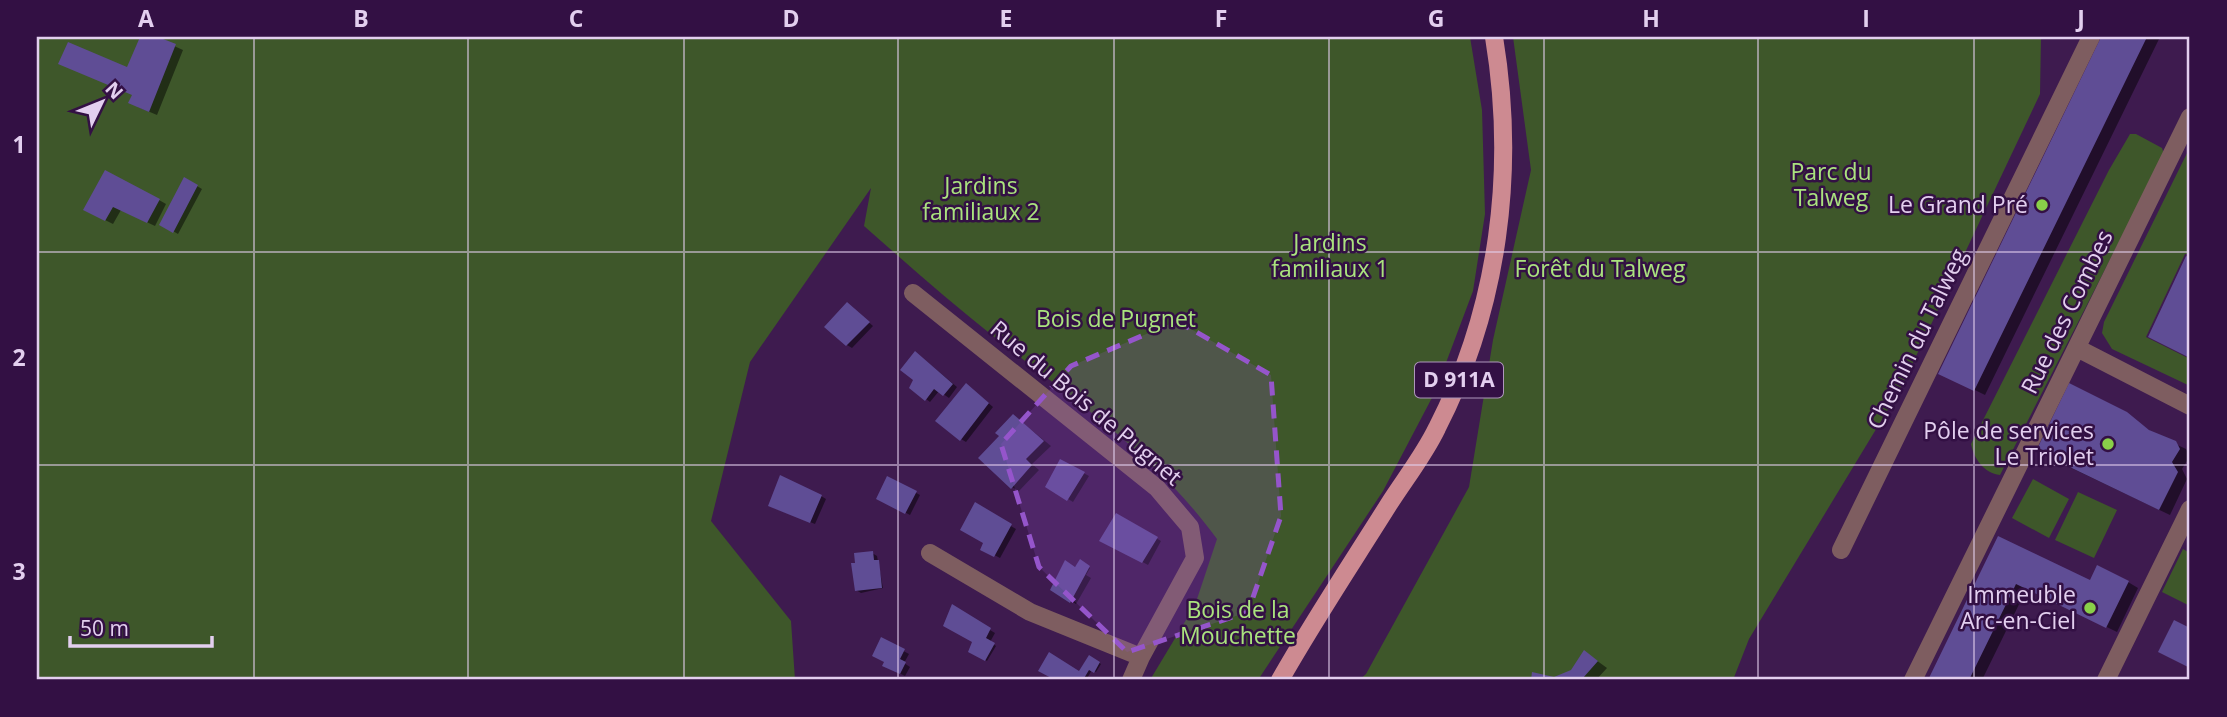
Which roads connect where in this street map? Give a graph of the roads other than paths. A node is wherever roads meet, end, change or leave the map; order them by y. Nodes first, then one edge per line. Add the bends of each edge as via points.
1 (1494, 37) edge
2 (2091, 37) edge
3 (2190, 117) edge
4 (913, 293) dead end
5 (2077, 348) junction
6 (2190, 406) edge
7 (2190, 509) edge
8 (1841, 550) dead end
9 (930, 553) dead end
10 (1140, 657) junction
11 (1131, 680) edge
12 (1280, 680) edge
13 (1913, 680) edge
14 (2106, 680) edge

1 - 12 main road, D 911A via 1504,151 1500,230 1464,369 1436,430
2 - 8 street, Chemin du Talweg
3 - 5 street, Rue des Combes
4 - 10 street, Rue du Bois de Pugnet via 1157,488 1190,527 1195,558
5 - 6 street
5 - 13 street, Rue des Combes
7 - 14 street
9 - 10 street via 1030,612
10 - 11 street, Rue du Bois de Pugnet

